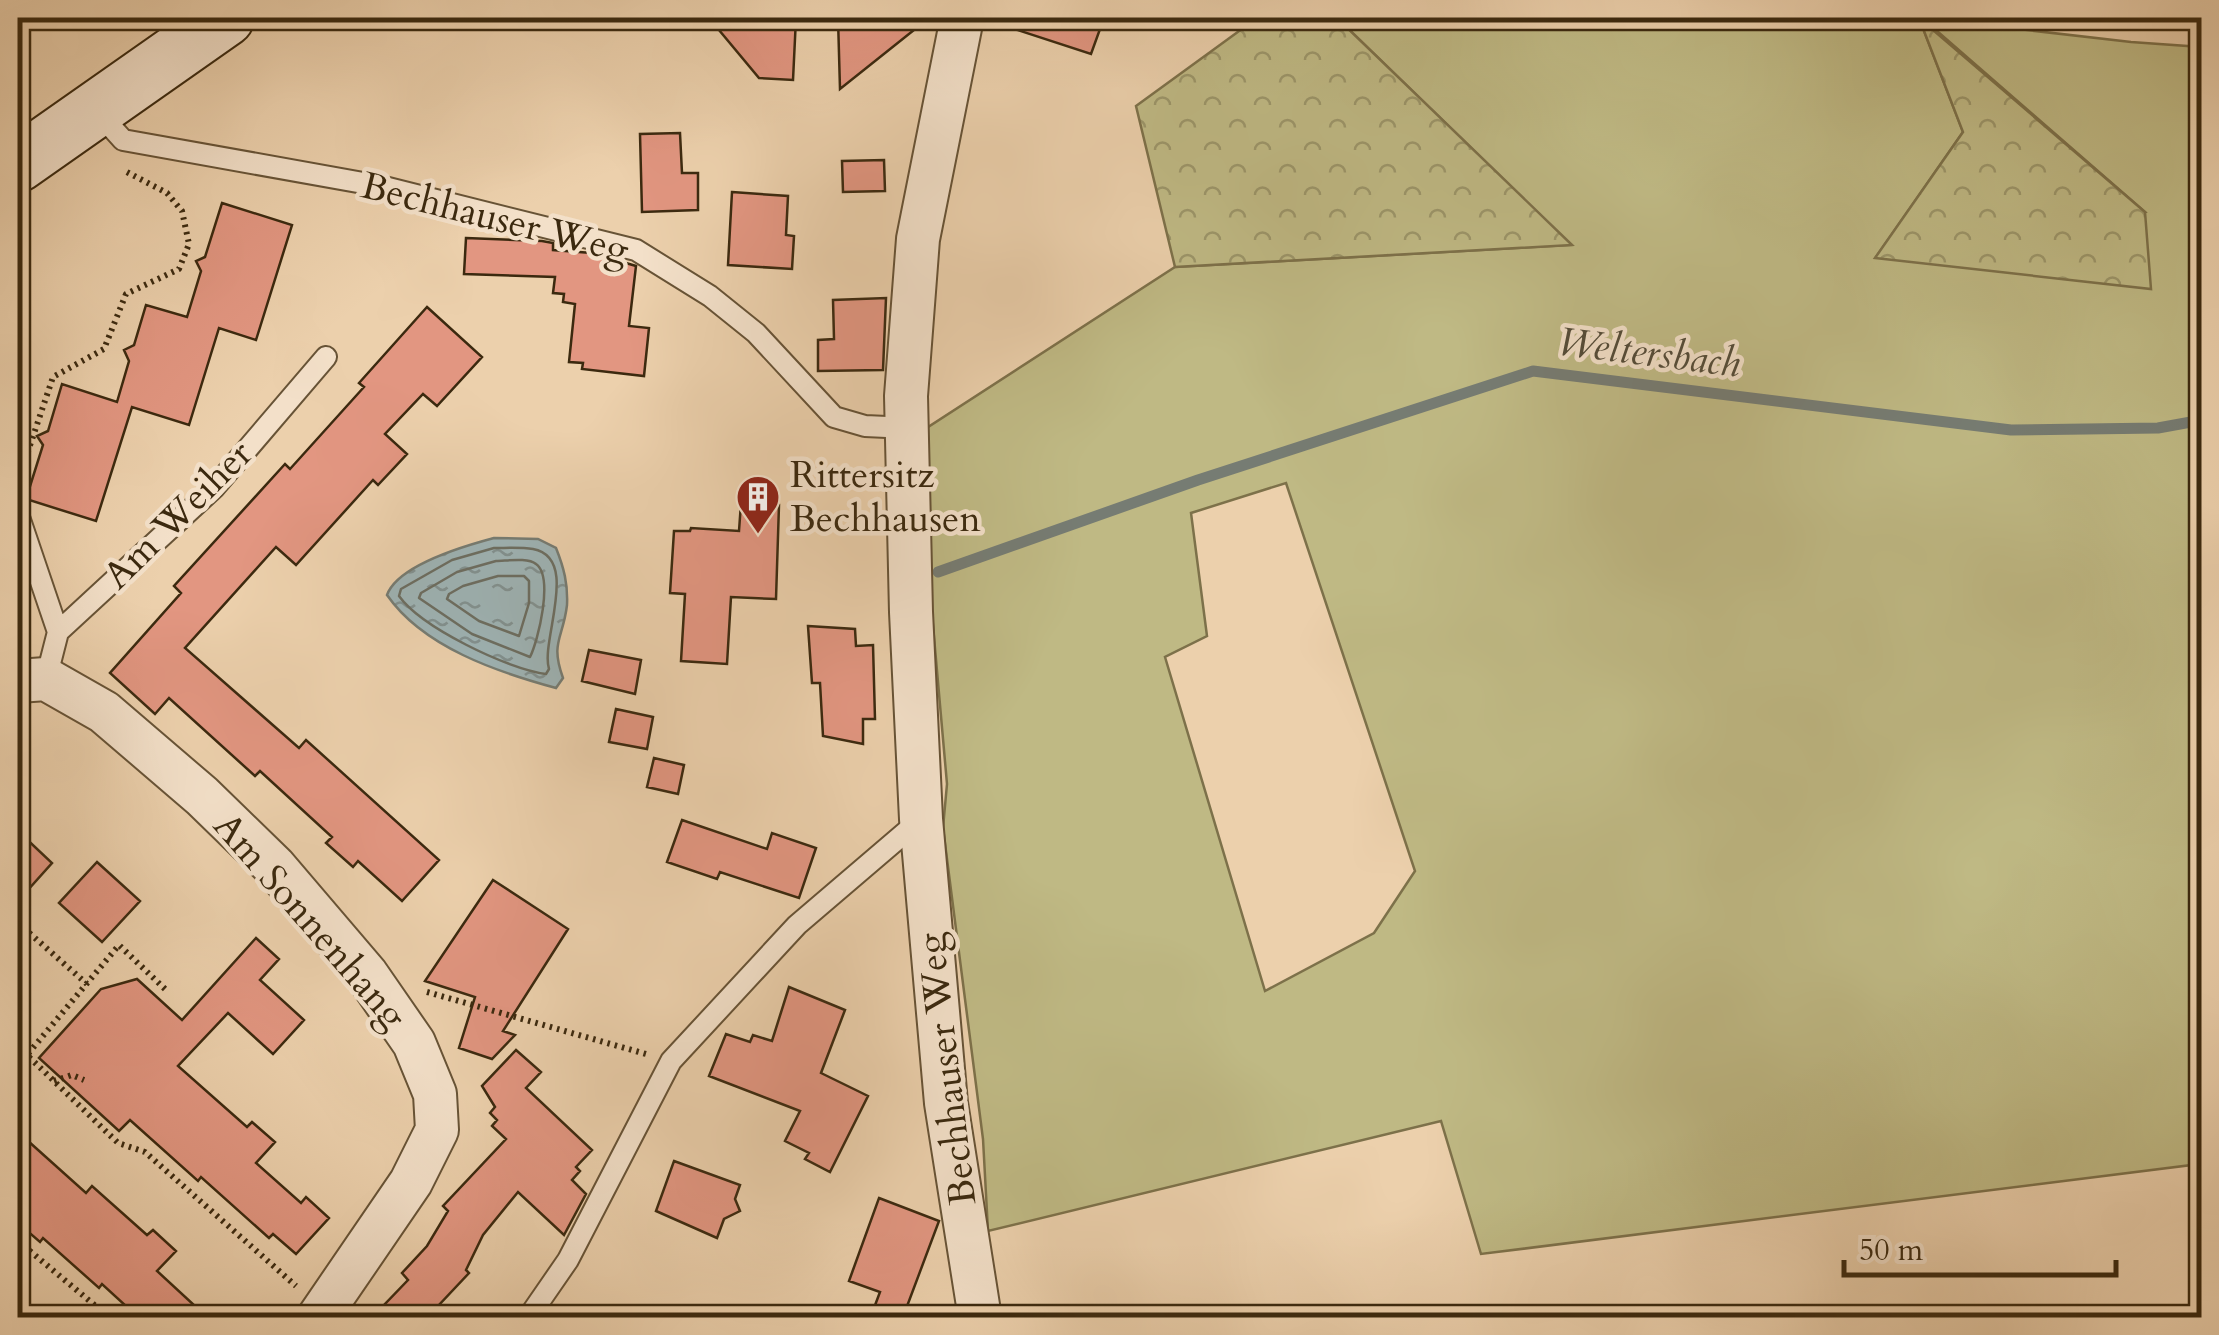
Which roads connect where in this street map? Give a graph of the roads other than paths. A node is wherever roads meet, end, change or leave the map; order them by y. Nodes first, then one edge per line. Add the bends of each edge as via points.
1 (962, 18) edge
2 (218, 20) edge
3 (95, 109) junction
4 (18, 164) edge
5 (326, 357) dead end
6 (909, 428) junction
7 (18, 514) edge
8 (58, 632) junction
9 (32, 680) edge
10 (921, 819) junction
11 (320, 1314) edge
12 (528, 1318) edge
13 (980, 1318) edge

1 - 6 street, Bechhauser Weg via 918,238
2 - 3 main road
3 - 4 main road
3 - 6 lane, Bechhauser Weg via 123,140 380,186 636,250 756,333 834,417
5 - 8 lane, Am Weiher via 214,488
6 - 10 street, Bechhauser Weg
7 - 8 lane
8 - 9 lane
9 - 11 street, Am Sonnenhang via 104,712 202,796 366,974 414,1043 435,1094 437,1130 412,1182
10 - 12 lane via 797,925 671,1061 568,1260
10 - 13 street, Bechhauser Weg via 946,1102

